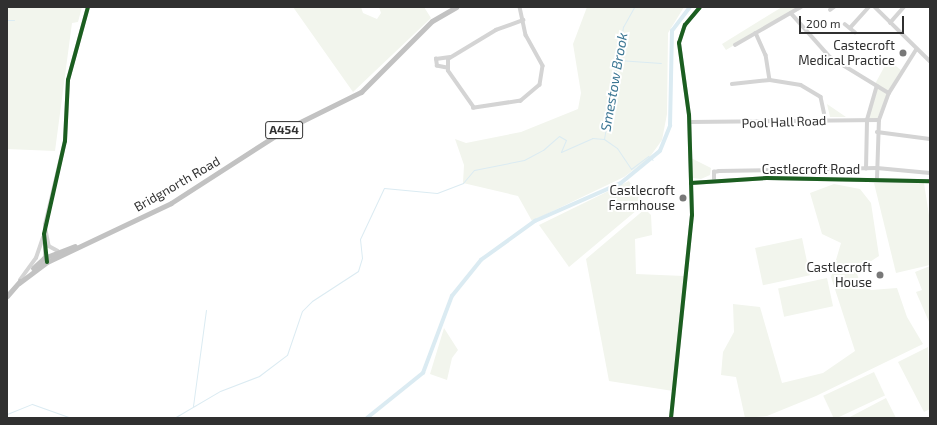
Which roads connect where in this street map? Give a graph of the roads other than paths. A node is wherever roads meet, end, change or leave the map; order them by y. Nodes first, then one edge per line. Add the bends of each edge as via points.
1 (88, 7) edge
2 (456, 7) edge
3 (520, 7) edge
4 (700, 7) edge
5 (800, 7) edge
6 (834, 7) edge
7 (869, 7) edge
8 (875, 7) edge
9 (904, 7) edge
10 (830, 10) dead end
11 (791, 13) junction
12 (523, 20) junction
13 (890, 22) junction
14 (845, 24) dead end
15 (850, 28) junction
16 (855, 32) dead end
17 (756, 33) junction
18 (735, 45) dead end
19 (916, 50) junction
20 (450, 57) junction
21 (930, 61) edge
22 (447, 68) junction
23 (770, 80) junction
24 (732, 84) dead end
25 (877, 86) junction
26 (889, 93) junction
27 (826, 120) junction
28 (867, 120) junction
29 (879, 120) junction
30 (689, 122) junction
31 (877, 132) junction
32 (930, 139) edge
33 (877, 168) junction
34 (866, 169) junction
35 (930, 173) edge
36 (877, 179) junction
37 (714, 180) junction
38 (930, 181) edge
39 (691, 183) junction
40 (45, 225) junction
41 (44, 234) junction
42 (98, 238) junction
43 (58, 251) junction
44 (46, 260) junction
45 (19, 282) junction
46 (7, 296) edge
47 (671, 418) edge

1 - 40 street via 72,60 65,141
2 - 42 highway, Bridgnorth Road / A454 via 432,21 361,92 286,129 194,190
3 - 12 street
4 - 30 street via 685,24 679,43
5 - 11 street
6 - 10 street
7 - 15 street
8 - 13 street
9 - 13 street
11 - 17 street
11 - 25 street via 830,57
12 - 20 street via 496,30
12 - 22 street via 526,35 543,66 540,85 528,98 474,108
13 - 19 street
14 - 15 street
15 - 16 street
17 - 18 street
17 - 23 street via 766,55
19 - 21 street
19 - 26 street
20 - 22 street
20 - 22 street via 436,59 437,66
23 - 24 street
23 - 27 street via 788,81 818,93 825,105
25 - 26 street
25 - 28 street
26 - 29 street
27 - 28 street, Pool Hall Road
27 - 30 street, Pool Hall Road via 732,124
28 - 29 street, Pool Hall Road
28 - 34 street
29 - 31 street
30 - 39 street
31 - 32 street
31 - 33 street
33 - 34 street, Castlecroft Road
33 - 35 street, Castlecroft Road
33 - 36 street
34 - 37 street, Castlecroft Road via 719,170 714,172
36 - 37 street, Castlecroft Road
36 - 38 street, Castlecroft Road
37 - 39 street, Castlecroft Road
39 - 47 street via 689,252
40 - 41 street
40 - 43 street via 49,246
41 - 44 street
41 - 45 street via 36,258
42 - 43 highway, Bridgnorth Road / A454
42 - 44 highway, Bridgnorth Road / A454
43 - 44 highway, Bridgnorth Road / A454
44 - 45 highway, Bridgnorth Road / A454
45 - 46 highway, Bridgnorth Road / A454

